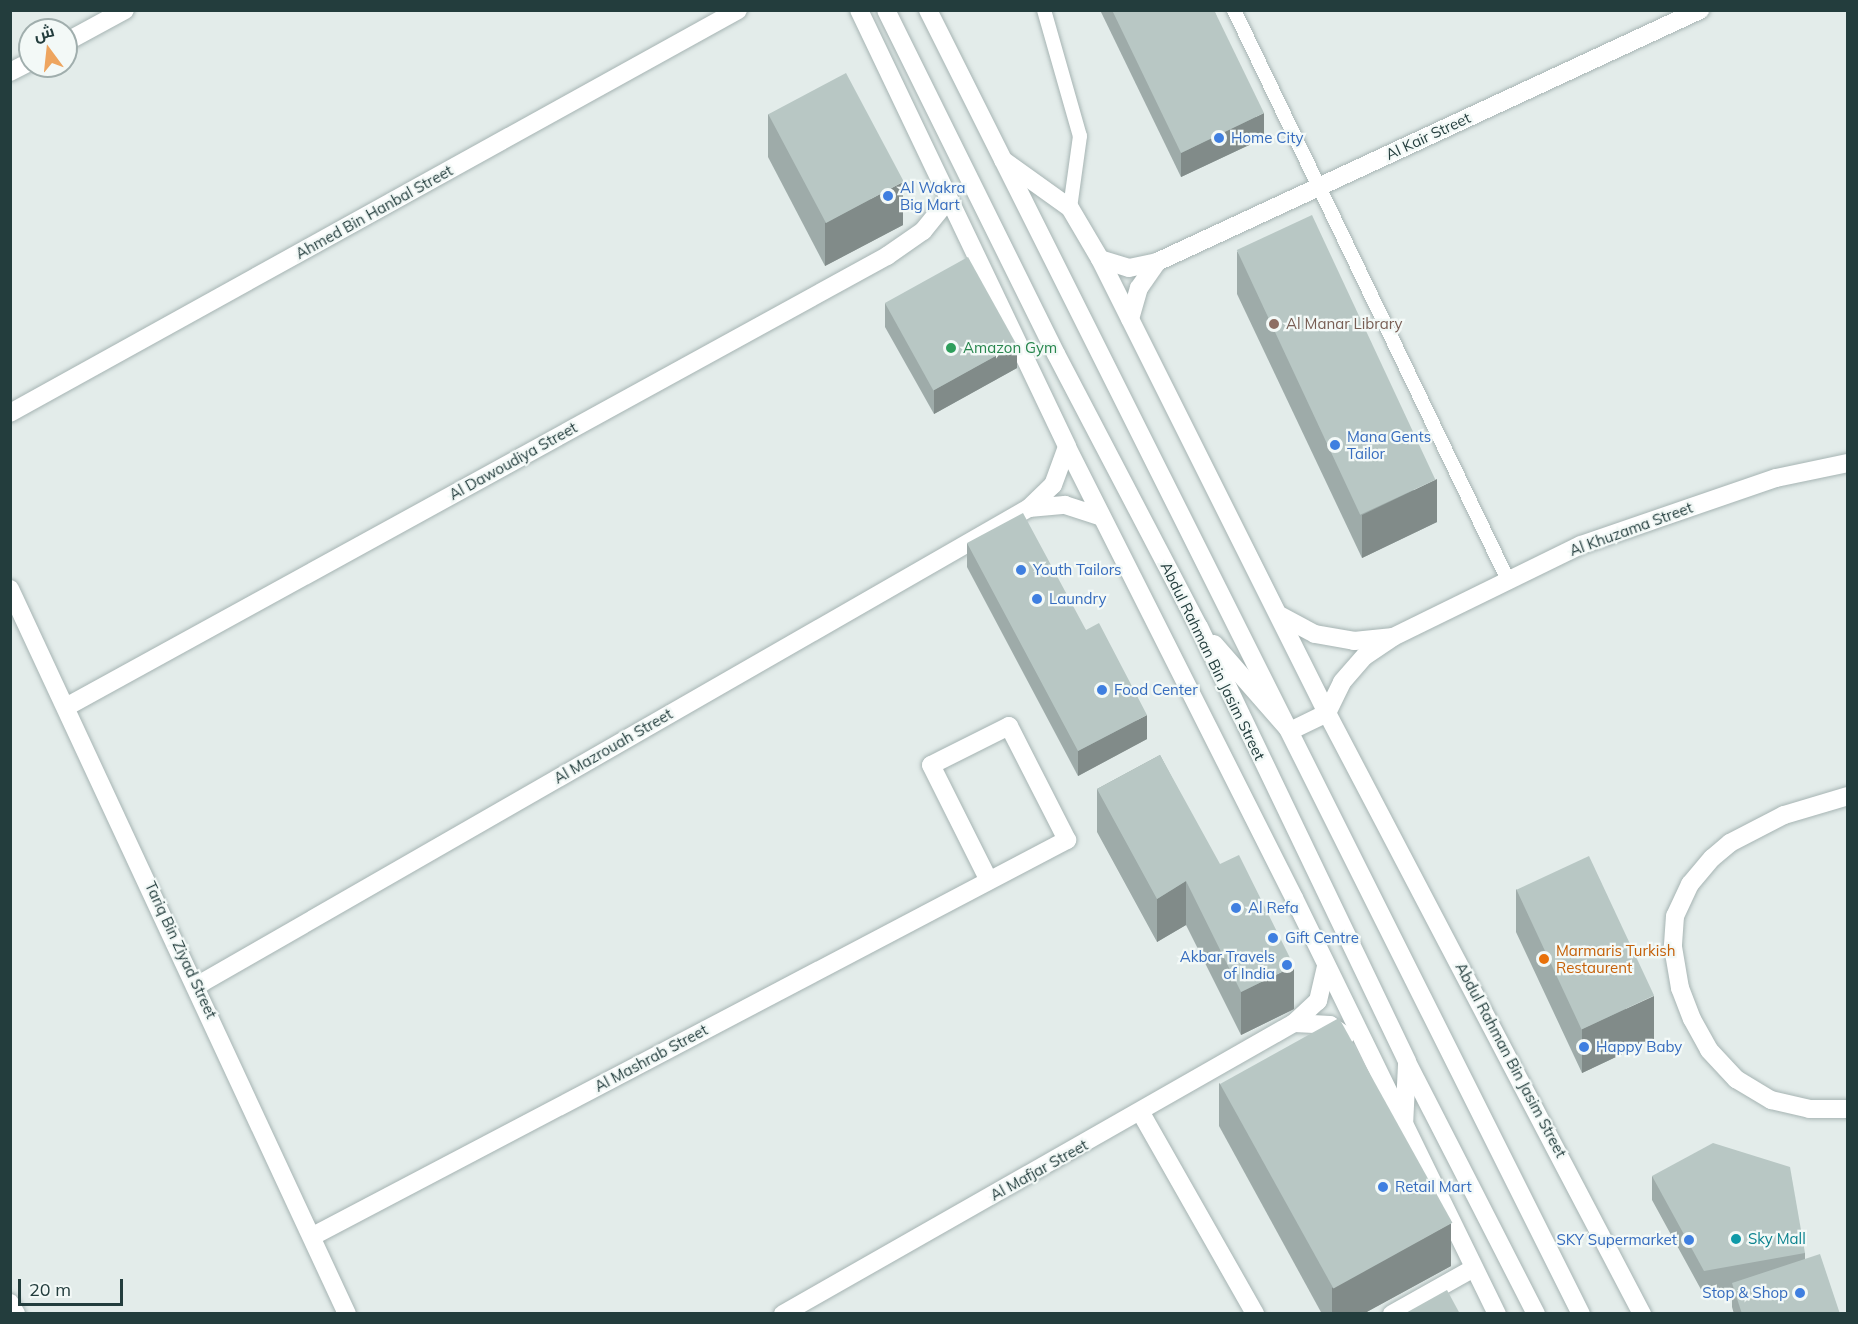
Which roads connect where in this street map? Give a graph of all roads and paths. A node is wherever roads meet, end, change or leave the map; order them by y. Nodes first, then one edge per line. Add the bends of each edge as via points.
1 (125, 10) edge
2 (738, 10) edge
3 (859, 10) edge
4 (886, 10) edge
5 (928, 10) edge
6 (1044, 10) edge
7 (1234, 10) edge
8 (1700, 10) edge
9 (78, 35) edge
10 (1003, 160) junction
11 (1318, 187) junction
12 (948, 200) junction
13 (1070, 207) junction
14 (1100, 260) junction
15 (1157, 262) junction
16 (1130, 320) junction
17 (10, 413) edge
18 (1067, 447) junction
19 (1848, 463) edge
20 (1029, 508) junction
21 (1101, 517) junction
22 (1508, 580) junction
23 (10, 589) edge
24 (1281, 616) junction
25 (1199, 627) junction
26 (1393, 637) junction
27 (66, 707) junction
28 (1328, 713) junction
29 (1290, 731) junction
30 (1848, 795) edge
31 (988, 879) junction
32 (1326, 966) junction
33 (198, 985) junction
34 (1294, 1023) junction
35 (1364, 1048) junction
36 (1407, 1062) junction
37 (1848, 1109) edge
38 (1141, 1113) junction
39 (1404, 1126) junction
40 (313, 1236) junction
41 (1474, 1268) junction
42 (10, 1303) edge
43 (16, 1314) edge
44 (347, 1314) edge
45 (783, 1314) edge
46 (1255, 1314) edge
47 (1392, 1314) edge
48 (1497, 1314) edge
49 (1536, 1314) edge
50 (1581, 1314) edge
51 (1642, 1314) edge

1 - 9 street
2 - 17 street, Ahmed Bin Hanbal Street
3 - 12 street
4 - 25 street, Abdul Rahman Bin Jasim Street via 1056,354
5 - 10 street, Abdul Rahman Bin Jasim Street
6 - 13 lane via 1080,136
7 - 11 lane
8 - 11 street, Al Kair Street
10 - 13 street, Abdul Rahman Bin Jasim Street
10 - 29 street, Abdul Rahman Bin Jasim Street
11 - 15 street, Al Kair Street
11 - 22 lane
12 - 18 street
12 - 27 street, Al Dawoudiya Street via 923,231 887,256
13 - 14 street, Abdul Rahman Bin Jasim Street
14 - 15 street, Al Kair Street via 1129,268
14 - 16 street, Abdul Rahman Bin Jasim Street
15 - 16 street via 1139,288
16 - 24 street, Abdul Rahman Bin Jasim Street
18 - 20 street, Al Mazrouah Street via 1053,484
18 - 21 street
19 - 22 street, Al Khuzama Street via 1776,478 1581,544
20 - 21 street, Al Mazrouah Street via 1065,505
20 - 33 street, Al Mazrouah Street
21 - 32 street
22 - 26 street, Al Khuzama Street
23 - 27 street, Tariq Bin Ziyad Street
24 - 26 street, Al Khuzama Street via 1316,634 1354,641
24 - 28 street, Abdul Rahman Bin Jasim Street
25 - 29 street
25 - 36 street, Abdul Rahman Bin Jasim Street
26 - 28 street, Al Khuzama Street via 1365,656 1342,682
27 - 33 street, Tariq Bin Ziyad Street
28 - 29 street
28 - 51 street, Abdul Rahman Bin Jasim Street
29 - 50 street, Abdul Rahman Bin Jasim Street
30 - 37 street via 1784,815 1730,843 1712,858 1690,884 1675,916 1673,947 1680,988 1692,1019 1709,1050 1736,1079 1771,1100 1809,1109
31 - 31 street, Al Mashrab Street via 1067,840 1009,726 931,765
31 - 40 street, Al Mashrab Street
32 - 34 street, Al Mafjar Street via 1317,1001
32 - 35 street
33 - 40 street, Tariq Bin Ziyad Street
34 - 35 street via 1330,1025
34 - 38 street, Al Mafjar Street
35 - 39 street
36 - 39 street
36 - 49 street, Abdul Rahman Bin Jasim Street
38 - 45 street, Al Mafjar Street
38 - 46 street
39 - 41 street
40 - 44 street, Tariq Bin Ziyad Street
41 - 47 street
41 - 48 street
42 - 43 street

